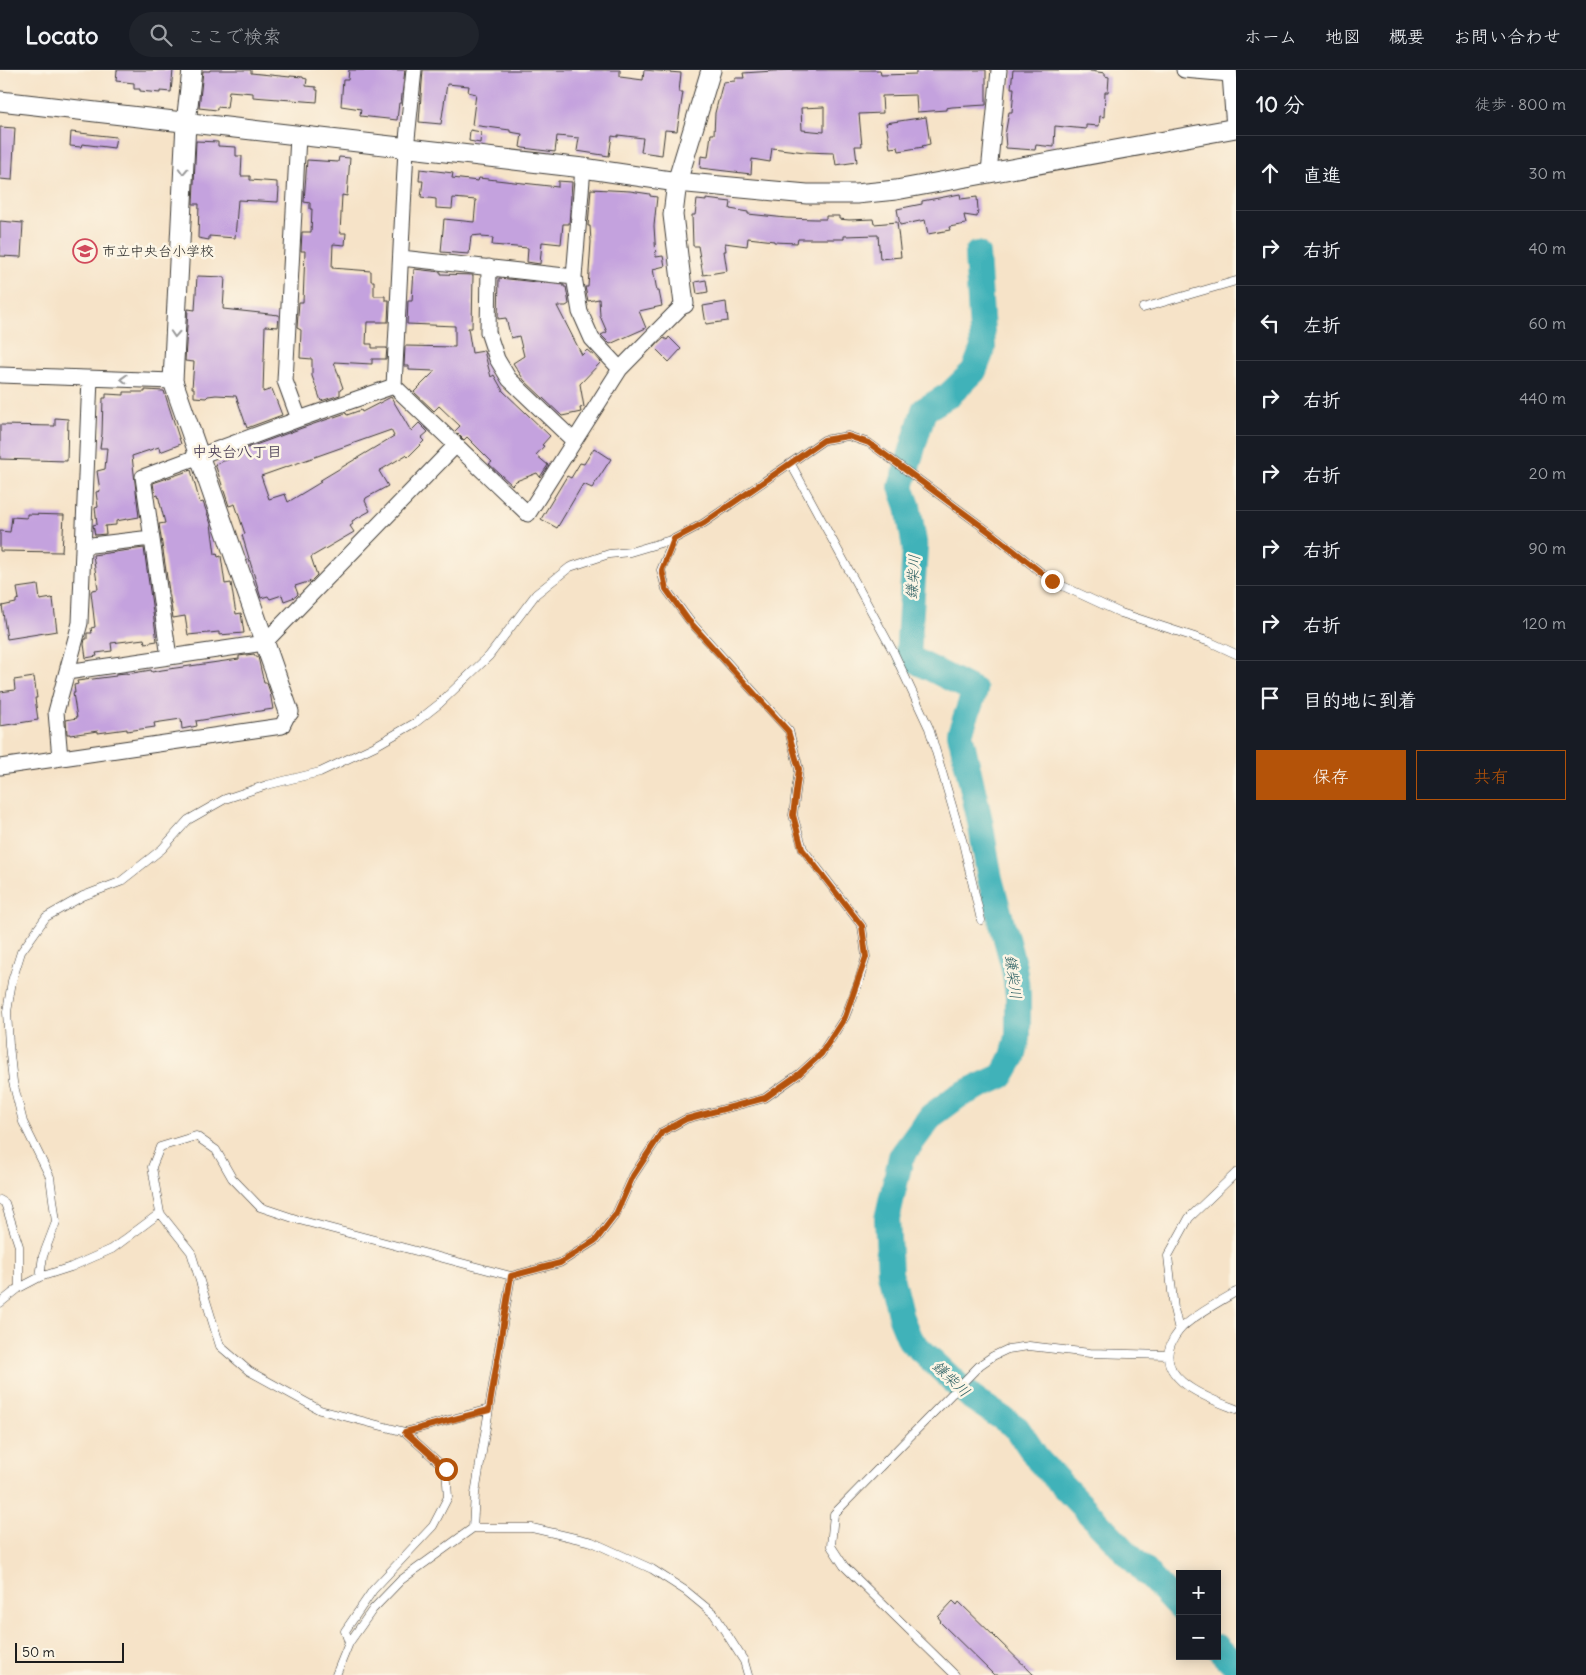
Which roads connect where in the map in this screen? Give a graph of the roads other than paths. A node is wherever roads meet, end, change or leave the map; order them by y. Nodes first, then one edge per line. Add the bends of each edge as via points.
1 (192, 70) edge
2 (414, 70) edge
3 (712, 70) edge
4 (999, 70) edge
5 (1184, 70) edge
6 (0, 101) edge
7 (186, 123) junction
8 (1235, 128) edge
9 (298, 136) junction
10 (406, 149) junction
11 (583, 168) junction
12 (989, 172) junction
13 (677, 182) junction
14 (401, 258) junction
15 (489, 267) junction
16 (574, 277) junction
17 (1236, 281) edge
18 (684, 304) joint
19 (1143, 308) dead end
20 (620, 369) junction
21 (0, 375) edge
22 (90, 378) junction
23 (173, 381) junction
24 (394, 386) junction
25 (299, 419) junction
26 (574, 441) junction
27 (455, 446) junction
28 (199, 456) junction
29 (792, 464) junction
30 (151, 538) junction
31 (674, 539) junction
32 (83, 546) junction
33 (264, 643) junction
34 (1236, 654) edge
35 (169, 657) junction
36 (67, 672) junction
37 (289, 712) joint
38 (60, 758) junction
39 (0, 767) edge
40 (981, 920) dead end
41 (1236, 1173) edge
42 (0, 1200) edge
43 (160, 1213) junction
44 (511, 1276) junction
45 (40, 1277) junction
46 (19, 1288) junction
47 (1236, 1292) edge
48 (0, 1304) edge
49 (1179, 1330) junction
50 (1167, 1356) junction
51 (1236, 1409) edge
52 (489, 1410) junction
53 (405, 1432) junction
54 (473, 1528) junction
55 (349, 1644) junction
56 (336, 1675) edge
57 (748, 1675) edge
58 (955, 1675) edge

1 - 7 street
2 - 10 street
3 - 13 street
4 - 12 street
5 - 8 street via 1230,74
6 - 7 street
7 - 9 street
7 -> 23 street
8 - 12 street
9 - 10 street
9 - 25 street via 285,381
10 - 11 street
10 - 14 street
11 - 13 street
11 - 16 street
12 - 13 street via 896,190 856,194 807,194
13 - 18 street via 673,215
14 - 15 street
14 - 24 street
15 - 16 street
15 - 26 street via 488,332 497,359 510,379
16 - 20 street via 580,312 592,339
17 - 19 lane
18 - 20 street
20 - 26 street
21 - 22 street
23 -> 22 street
22 - 32 street
23 - 28 street
24 - 25 street
24 - 27 street
25 - 28 street
26 - 27 street via 528,514
27 - 33 street
28 - 30 street via 142,477
28 - 33 street
29 - 31 lane via 704,523
29 - 34 lane via 824,440 848,436 869,443 1052,581 1121,613 1210,642
29 - 40 lane via 894,653 929,728 963,843
30 - 32 street
30 - 35 street
31 - 44 lane via 662,570 666,589 688,620 788,731 799,769 793,815 802,849 862,926 866,957 845,1017 821,1054 799,1074 765,1098 686,1119 662,1132 633,1176 616,1214 596,1240 560,1263
31 - 45 lane via 570,567 536,594 489,656 415,723 320,772 267,784 224,800 188,820 162,849 120,882 83,896 46,917 21,952 7,1012 8,1045 23,1122 50,1177 56,1222 42,1256
32 - 36 street via 80,623
33 - 35 street
33 - 37 street
35 - 36 street
36 - 38 street via 56,712
37 - 38 street via 282,726
38 - 39 street
41 - 49 lane via 1189,1218 1168,1256
42 - 46 lane via 5,1203 19,1246
43 - 44 lane via 152,1167 160,1147 196,1136 216,1150 232,1178 260,1207
43 - 45 lane via 112,1249
43 - 53 lane via 191,1252 220,1346 249,1371 320,1410
44 - 52 lane
45 - 46 lane
46 - 48 lane
47 - 49 lane
49 - 50 lane
50 - 51 lane via 1172,1373 1186,1385
50 - 58 lane via 1090,1353 1029,1346 1008,1349 993,1356 980,1365 834,1514 831,1546 844,1566
52 - 53 lane
52 - 54 lane via 474,1494
53 - 55 lane via 446,1469 448,1497 433,1526 373,1590 356,1614 345,1631
54 - 55 lane via 401,1580 373,1609
54 - 57 lane via 532,1528 592,1542 652,1569 714,1614 744,1661
55 - 56 lane

